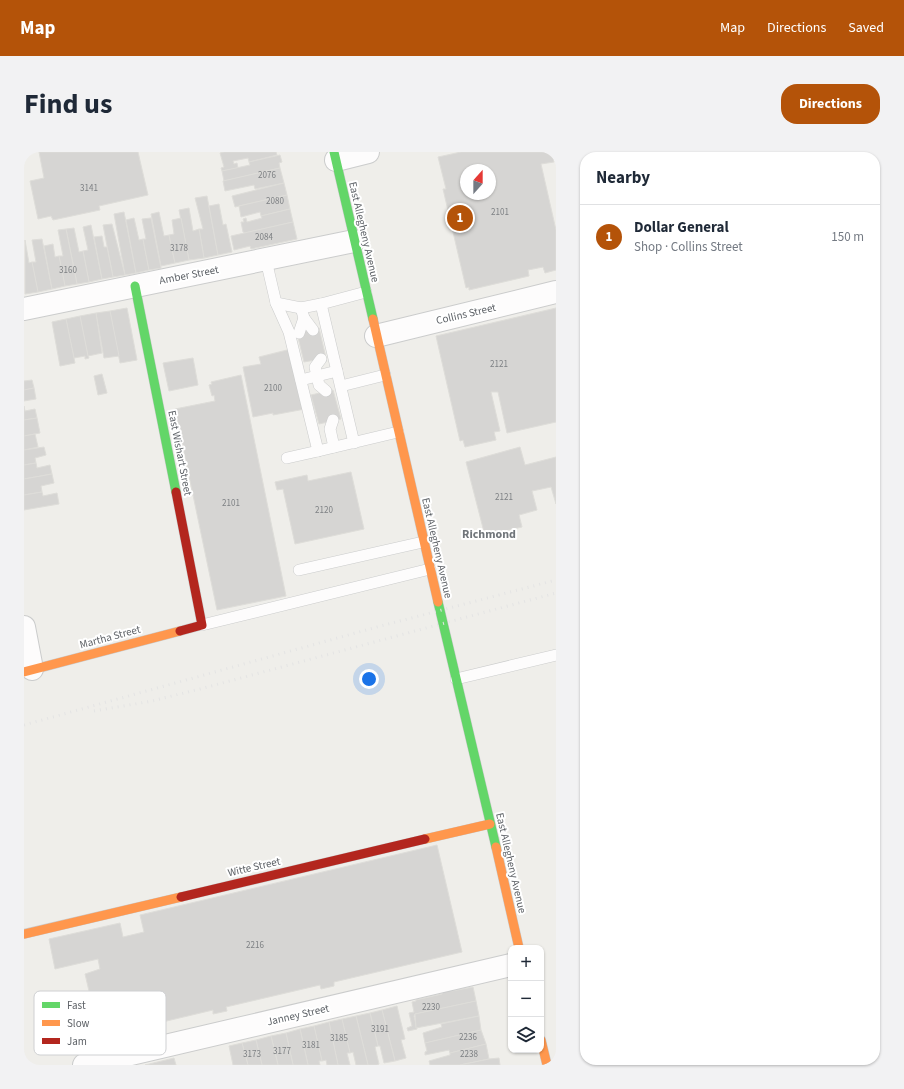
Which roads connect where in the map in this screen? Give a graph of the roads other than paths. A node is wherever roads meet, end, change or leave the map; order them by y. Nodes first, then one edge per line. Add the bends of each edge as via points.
1 (368, 152) edge
2 (335, 156) edge
3 (354, 241) junction
4 (266, 260) junction
5 (135, 286) junction
6 (366, 292) junction
7 (556, 292) edge
8 (276, 303) junction
9 (320, 304) junction
10 (24, 309) edge
11 (302, 313) junction
12 (313, 330) dead end
13 (299, 333) dead end
14 (376, 336) junction
15 (337, 371) junction
16 (385, 375) junction
17 (301, 380) junction
18 (340, 386) junction
19 (328, 424) dead end
20 (398, 432) junction
21 (354, 443) junction
22 (334, 447) junction
23 (318, 451) junction
24 (287, 458) dead end
25 (424, 542) junction
26 (430, 569) junction
27 (299, 570) dead end
28 (202, 625) junction
29 (24, 628) edge
30 (556, 655) edge
31 (28, 671) edge
32 (456, 679) junction
33 (490, 824) junction
34 (24, 934) edge
35 (518, 945) edge
36 (508, 966) edge
37 (166, 1046) edge
38 (544, 1052) edge
39 (127, 1055) edge
40 (84, 1065) edge
41 (547, 1065) edge

1 - 2 street
2 - 3 street, East Allegheny Avenue
3 - 4 street, Amber Street
3 - 6 street, East Allegheny Avenue
4 - 5 street, Amber Street
4 - 8 lane
5 - 10 street, Amber Street
5 - 28 street, East Wishart Street
6 - 9 lane
6 - 14 street, East Allegheny Avenue
7 - 14 street, Collins Street
8 - 11 lane
8 - 17 lane via 289,332
9 - 11 lane
9 - 15 lane
11 - 12 lane
11 - 13 lane
14 - 16 street, East Allegheny Avenue
15 - 17 lane
15 - 18 lane
16 - 18 lane
16 - 20 street, East Allegheny Avenue
17 - 23 lane
18 - 21 lane
19 - 22 lane
20 - 21 lane
20 - 25 street, East Allegheny Avenue
21 - 22 lane
22 - 23 lane
23 - 24 lane
25 - 26 street, East Allegheny Avenue
25 - 27 lane
26 - 28 lane
26 - 32 street, East Allegheny Avenue
28 - 31 street, Martha Street
29 - 31 street
30 - 32 lane
32 - 33 street, East Allegheny Avenue
33 - 34 street, Witte Street
33 - 35 street, East Allegheny Avenue
36 - 37 street, Janney Street
38 - 41 street
39 - 40 street, Janney Street

